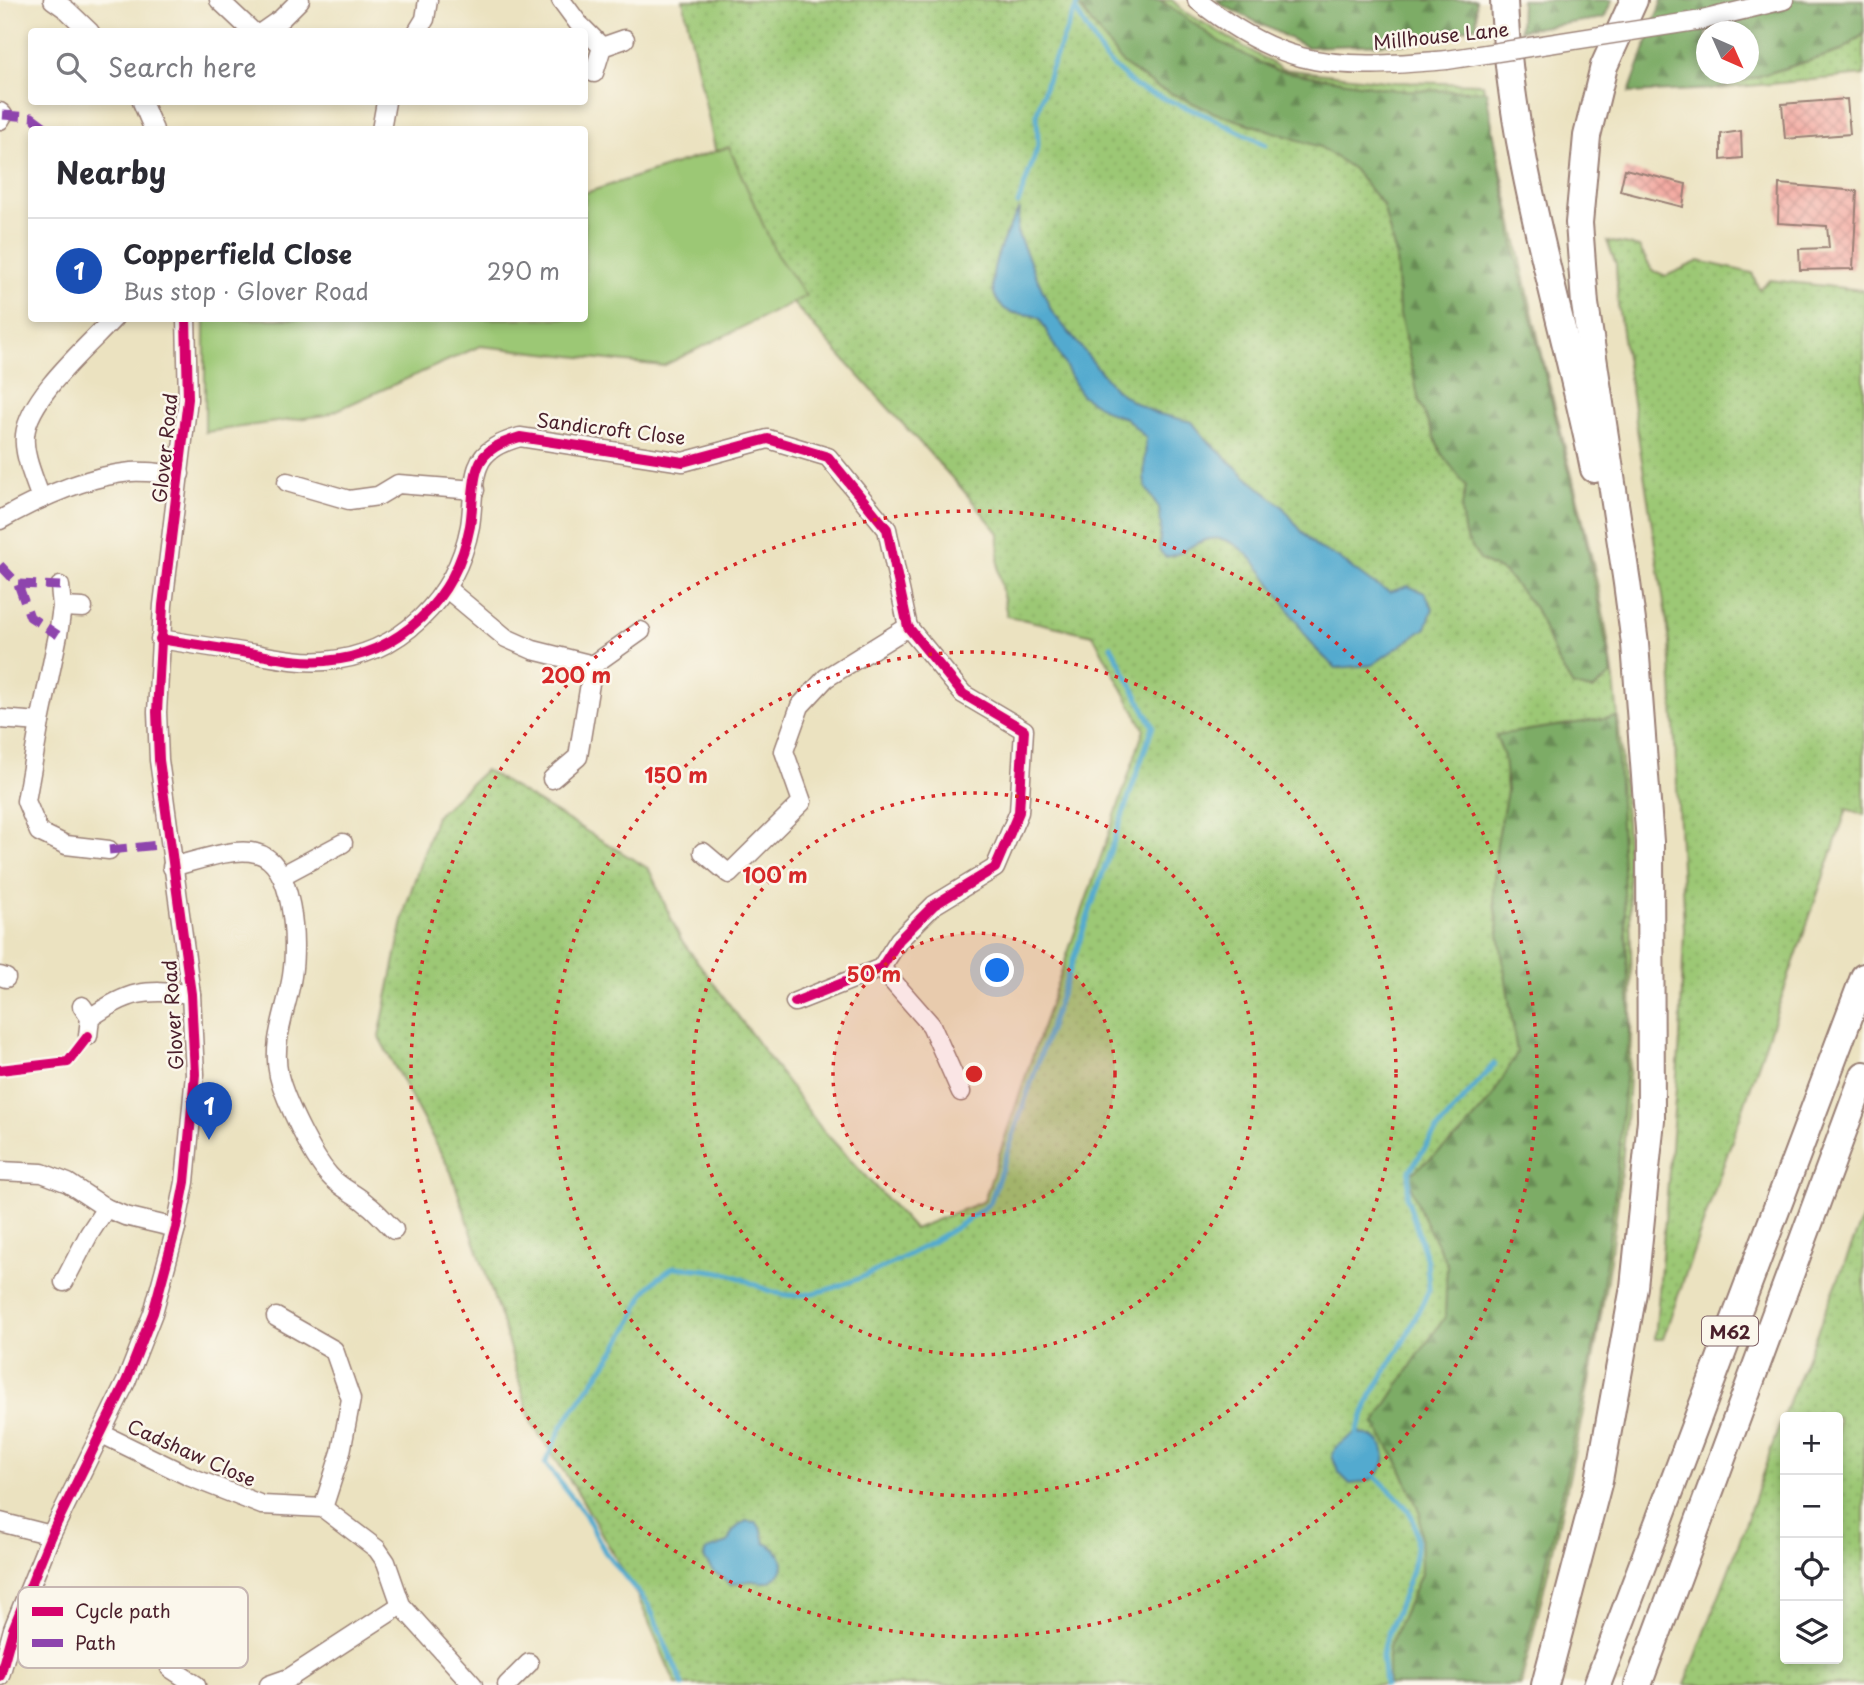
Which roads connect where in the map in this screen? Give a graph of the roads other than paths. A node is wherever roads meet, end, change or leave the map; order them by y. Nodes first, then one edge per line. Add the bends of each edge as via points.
1 (53, 0) edge
2 (219, 0) edge
3 (300, 0) edge
4 (428, 0) edge
5 (561, 0) edge
6 (1197, 0) edge
7 (1504, 0) edge
8 (1634, 0) edge
9 (1784, 0) edge
10 (86, 28) edge
11 (249, 28) edge
12 (268, 28) edge
13 (419, 28) edge
14 (583, 28) edge
15 (588, 33) edge
16 (625, 39) dead end
17 (602, 47) junction
18 (594, 73) dead end
19 (143, 105) edge
20 (385, 105) edge
21 (0, 112) edge
22 (0, 120) edge
23 (152, 126) edge
24 (382, 126) edge
25 (110, 322) edge
26 (186, 322) edge
27 (180, 474) junction
28 (287, 482) dead end
29 (475, 490) junction
30 (41, 499) junction
31 (0, 520) edge
32 (61, 586) dead end
33 (446, 589) junction
34 (61, 607) junction
35 (83, 608) dead end
36 (908, 626) junction
37 (641, 631) dead end
38 (160, 639) junction
39 (593, 665) junction
40 (1639, 701) junction
41 (0, 719) edge
42 (40, 722) junction
43 (552, 779) dead end
44 (342, 843) dead end
45 (109, 850) dead end
46 (703, 852) dead end
47 (173, 867) junction
48 (283, 875) junction
49 (881, 968) junction
50 (1864, 977) edge
51 (191, 994) junction
52 (795, 1002) dead end
53 (88, 1036) dead end
54 (1864, 1075) edge
55 (961, 1092) dead end
56 (0, 1171) edge
57 (106, 1208) junction
58 (176, 1228) junction
59 (394, 1230) dead end
60 (64, 1282) dead end
61 (276, 1317) dead end
62 (102, 1434) junction
63 (323, 1507) junction
64 (0, 1522) edge
65 (51, 1535) junction
66 (30, 1587) edge
67 (401, 1605) junction
68 (18, 1617) edge
69 (529, 1663) dead end
70 (170, 1668) dead end
71 (0, 1676) edge
72 (196, 1685) edge
73 (269, 1685) edge
74 (473, 1685) edge
75 (507, 1685) edge
76 (1545, 1685) edge
77 (1597, 1685) edge
78 (1638, 1685) edge

1 - 10 street
2 - 11 street
3 - 12 street
4 - 13 street
5 - 14 street
6 - 9 street, Millhouse Lane, bridge via 1227,23 1301,57 1400,64 1702,20
7 - 40 highway via 1514,104 1530,193 1591,453
8 - 40 highway via 1604,66 1587,136 1578,223 1584,304 1628,583
15 - 17 street
16 - 17 street
17 - 18 street
19 - 23 street
20 - 24 street
21 - 22 street
25 - 30 street via 52,382 29,424 26,447
26 - 27 street, Glover Road via 188,399
27 - 30 street via 132,472 100,477
27 - 38 street, Glover Road
28 - 29 street via 349,500 378,496 398,484
29 - 33 street, Sandicroft Close via 470,528
29 - 36 street, Sandicroft Close via 478,467 487,454 501,443 520,438 683,462 768,439 828,457 887,529
30 - 31 street
32 - 34 street
33 - 38 street, Sandicroft Close via 407,632 356,656 292,660
33 - 39 street via 506,638
34 - 35 street
34 - 42 street
36 - 46 street via 826,678 800,706 784,751 802,802 729,874
36 - 49 street, Sandicroft Close via 963,694 1024,730 1019,812 995,867 934,905 898,940
37 - 39 street
38 - 47 street, Glover Road via 159,760
39 - 43 street via 578,757
40 - 76 highway via 1650,842 1651,1120 1634,1287 1601,1467
41 - 42 street
42 - 45 street via 26,802 39,832 66,845
44 - 48 street
47 - 48 street via 254,852 265,856
47 - 51 street, Glover Road
48 - 59 street via 294,953 276,1052 279,1076 320,1163 342,1188 367,1203
49 - 52 street
49 - 55 street via 931,1025
50 - 77 highway, M62
51 - 53 street via 138,993 86,1012
51 - 58 street, Glover Road via 195,1074
54 - 78 highway, M62
56 - 57 street via 42,1173 68,1183
57 - 58 street
57 - 60 street
58 - 62 street, Glover Road via 153,1313
61 - 63 street via 334,1350 351,1399 341,1452
62 - 63 street, Cadshaw Close via 188,1476 262,1505
62 - 65 street, Glover Road
63 - 67 street via 377,1549
64 - 65 street
65 - 66 street, Glover Road
67 - 73 street via 289,1678
67 - 74 street
68 - 71 street, Glover Road
69 - 75 street
70 - 72 street

